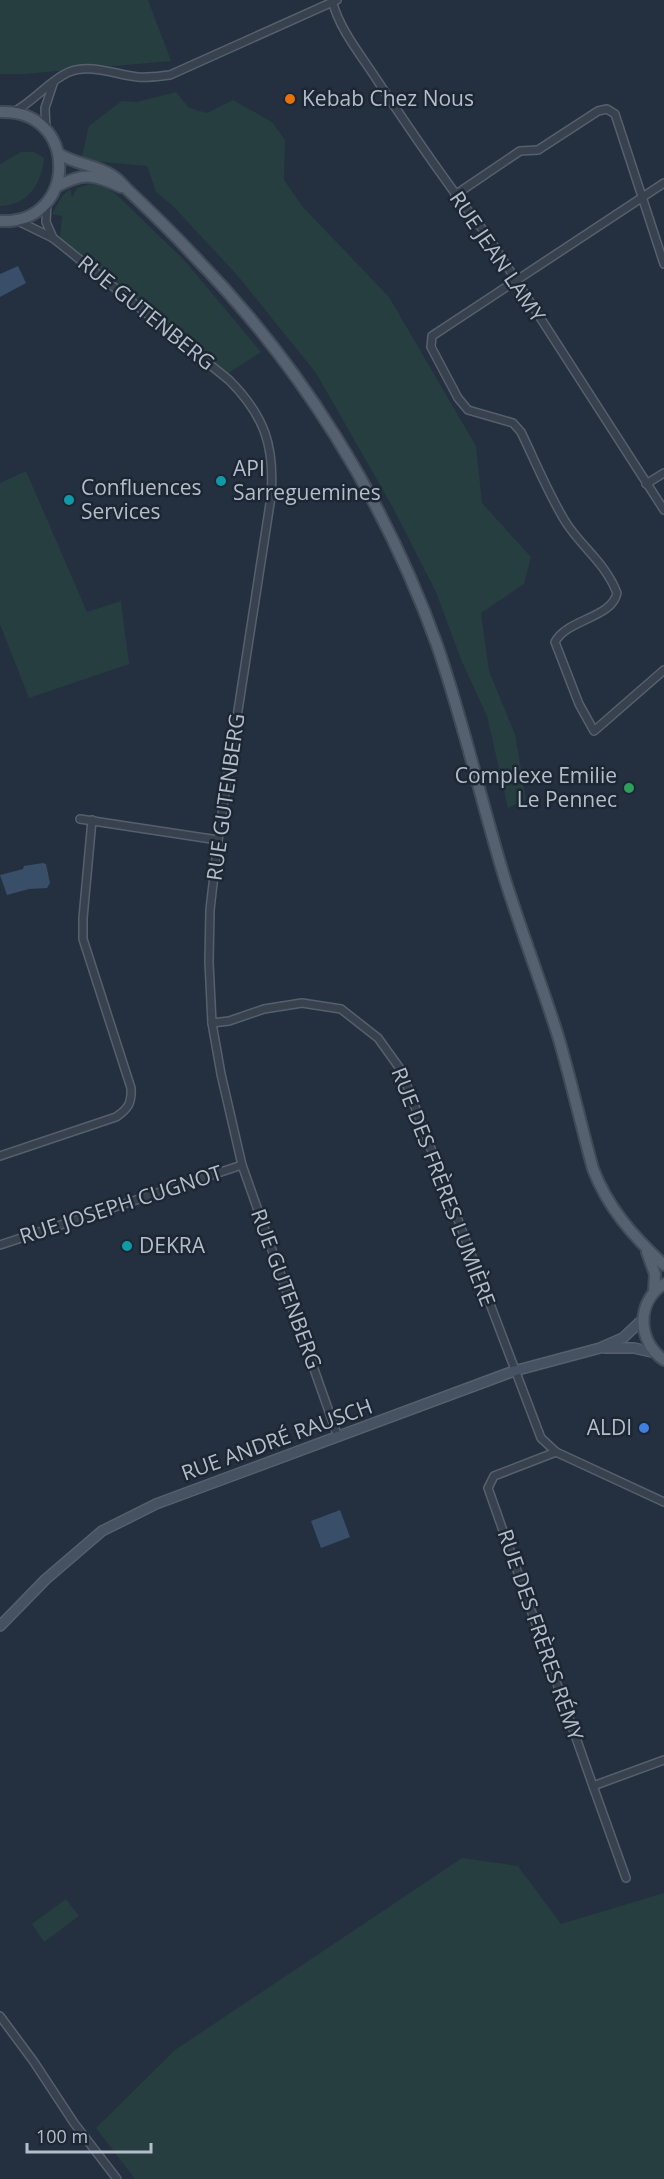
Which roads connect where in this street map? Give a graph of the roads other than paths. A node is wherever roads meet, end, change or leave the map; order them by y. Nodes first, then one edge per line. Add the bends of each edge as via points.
1 (334, 1) edge
2 (52, 84) junction
3 (0, 112) edge
4 (13, 112) junction
5 (46, 129) junction
6 (59, 154) junction
7 (664, 183) edge
8 (56, 187) junction
9 (126, 190) junction
10 (455, 195) junction
11 (642, 197) junction
12 (47, 202) junction
13 (16, 220) junction
14 (0, 221) edge
15 (53, 238) junction
16 (664, 264) edge
17 (515, 281) junction
18 (664, 473) edge
19 (646, 484) junction
20 (664, 510) edge
21 (664, 670) edge
22 (80, 819) dead end
23 (92, 820) junction
24 (218, 840) junction
25 (212, 1023) junction
26 (0, 1156) edge
27 (242, 1165) junction
28 (0, 1245) edge
29 (644, 1247) junction
30 (664, 1265) edge
31 (664, 1284) edge
32 (654, 1292) junction
33 (643, 1319) junction
34 (600, 1348) junction
35 (660, 1357) edge
36 (514, 1371) junction
37 (338, 1437) junction
38 (556, 1452) junction
39 (664, 1502) edge
40 (0, 1626) edge
41 (664, 1760) edge
42 (593, 1786) junction
43 (626, 1878) dead end
44 (0, 2016) edge
45 (117, 2179) edge

1 - 2 street via 170,75 140,78 77,69
1 - 10 street, RUE JEAN LAMY via 347,33
2 - 4 street
2 - 5 street via 45,108
3 - 4 main road
4 - 5 main road
5 - 6 main road
6 - 8 main road
6 - 9 main road via 108,172
7 - 11 street
8 - 9 main road via 87,176
8 - 12 main road
9 - 29 main road via 209,271 265,336 330,428 386,526 424,612 449,682 504,874 558,1037 593,1168 609,1203
10 - 11 street via 520,151 538,150 607,109 615,114
10 - 17 street, RUE JEAN LAMY via 487,235
11 - 16 street
11 - 17 street
12 - 13 main road
12 - 15 street via 46,222
13 - 14 main road
13 - 15 street, RUE GUTENBERG
15 - 24 street, RUE GUTENBERG via 229,380 251,404 266,431 272,463 271,497
17 - 19 street, RUE JEAN LAMY
17 - 21 street via 432,336 430,347 468,410 513,423 521,432 566,522 613,583 617,593 612,605 561,632 555,642 579,704 594,730
18 - 19 street
19 - 20 street, RUE JEAN LAMY
22 - 23 street
23 - 24 street
23 - 26 street via 83,939 132,1098 127,1110 116,1117
24 - 25 street, RUE GUTENBERG via 210,910
25 - 27 street, RUE GUTENBERG
25 - 36 street, RUE DES FRÈRES LUMIÈRE via 302,1003 340,1009 378,1038 400,1070
27 - 28 street, RUE JOSEPH CUGNOT
27 - 37 street, RUE GUTENBERG
29 - 30 main road
29 - 32 main road via 655,1274
31 - 32 main road
32 - 33 main road
33 - 34 street, RUE ANDRÉ RAUSCH via 623,1338
33 - 35 main road via 646,1337
34 - 35 street, RUE ANDRÉ RAUSCH via 623,1347
34 - 36 street, RUE ANDRÉ RAUSCH
36 - 37 street, RUE ANDRÉ RAUSCH
36 - 38 street via 541,1438
37 - 40 street, RUE ANDRÉ RAUSCH via 156,1503 102,1531 46,1579
38 - 39 street
38 - 42 street, RUE DES FRÈRES RÉMY via 494,1476 488,1488
41 - 42 street
42 - 43 street, RUE DES FRÈRES RÉMY
44 - 45 street

